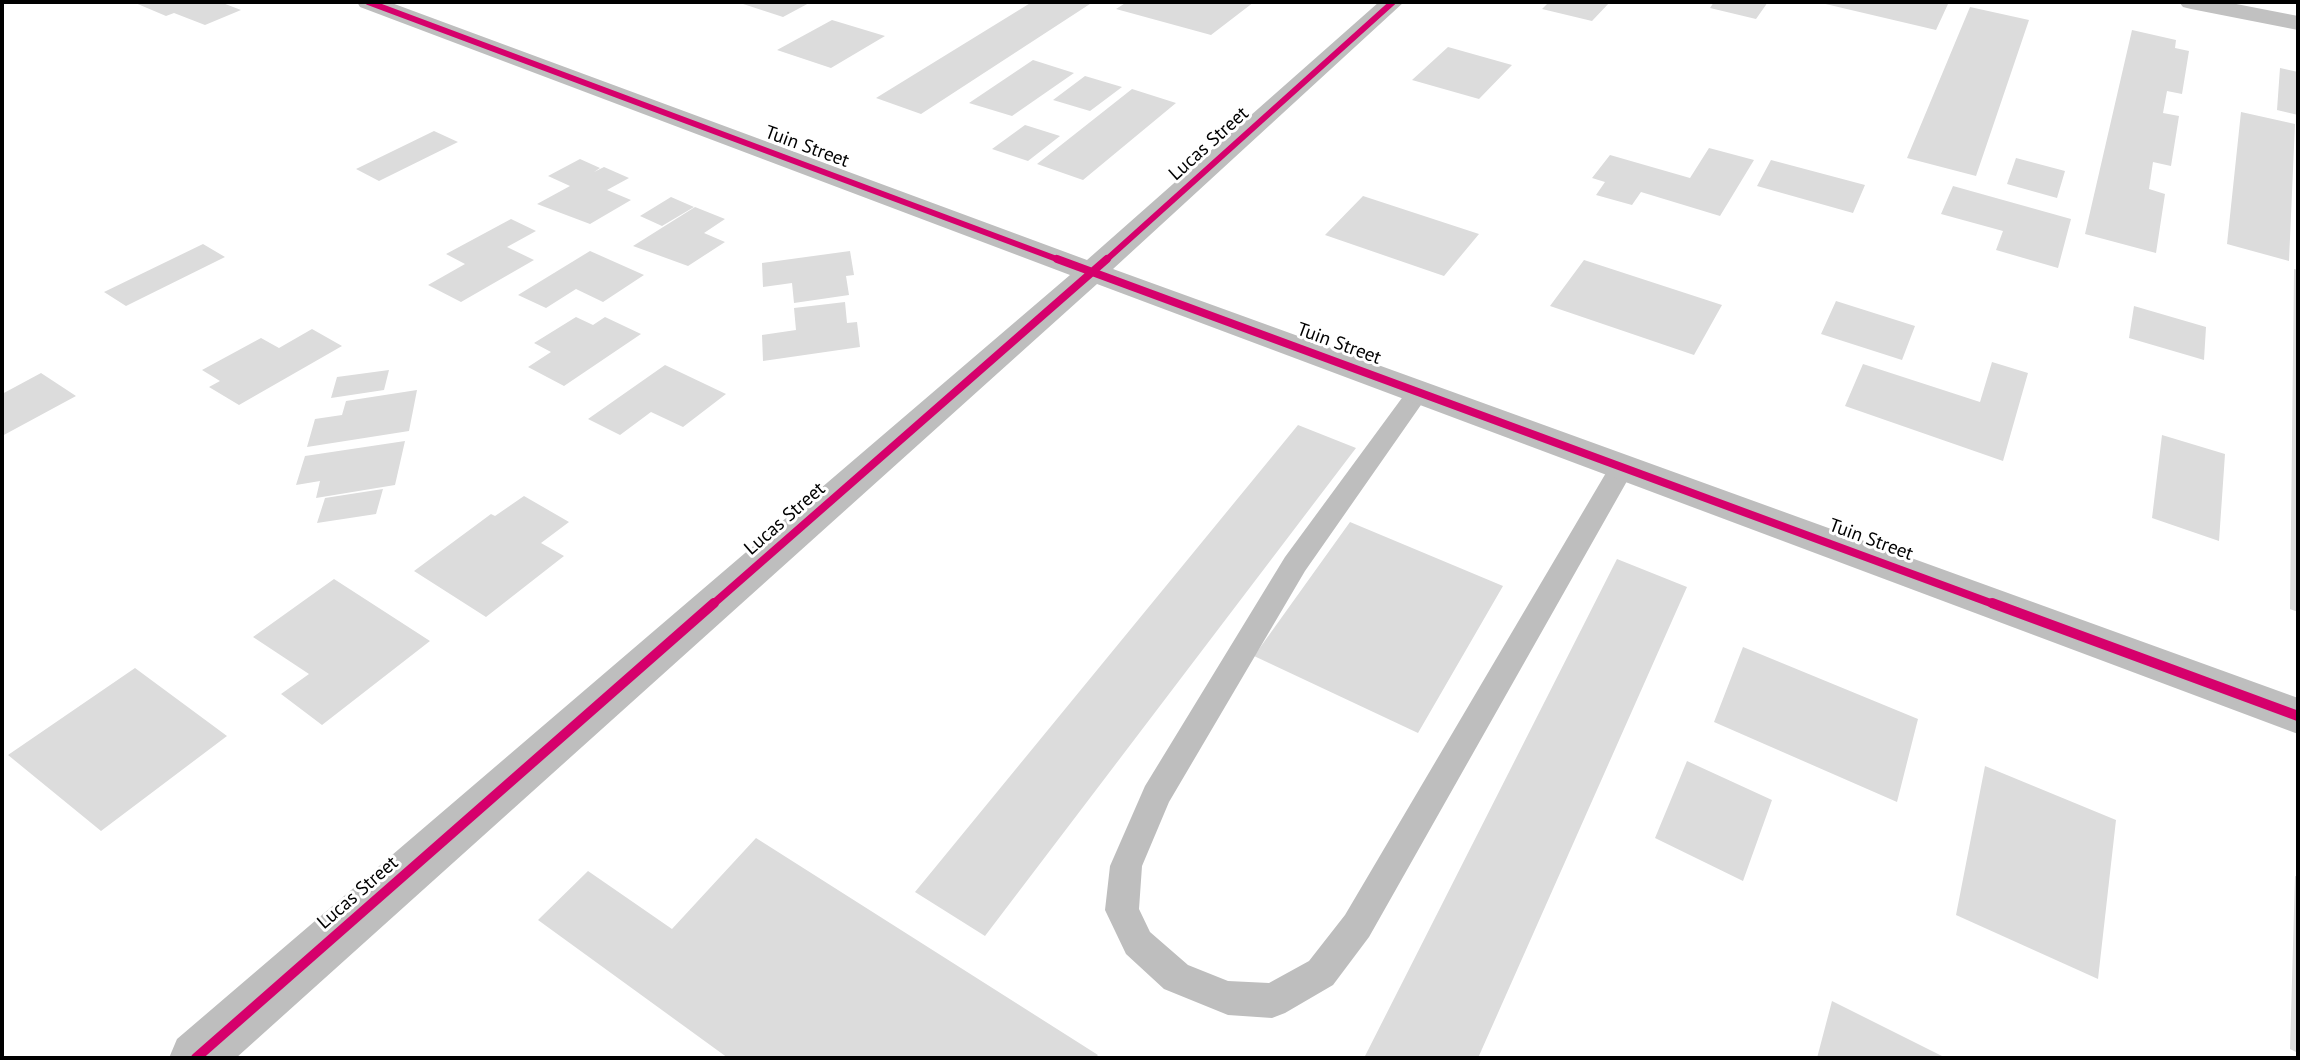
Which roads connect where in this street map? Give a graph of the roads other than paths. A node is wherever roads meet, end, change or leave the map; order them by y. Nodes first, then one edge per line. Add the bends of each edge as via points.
1 (368, 2) edge
2 (1393, 2) edge
3 (2191, 2) edge
4 (2298, 23) edge
5 (1092, 272) junction
6 (1418, 392) junction
7 (1622, 467) junction
8 (2298, 716) edge
9 (195, 1058) edge

1 - 5 street, Tuin Street
2 - 5 street, Lucas Street
3 - 4 street
5 - 6 street, Tuin Street
5 - 9 street, Lucas Street
6 - 7 street, Tuin Street
6 - 7 lane via 1294,564 1156,796 1126,866 1122,910 1138,943 1177,976 1228,998 1272,1001 1321,973 1357,926
7 - 8 street, Tuin Street

